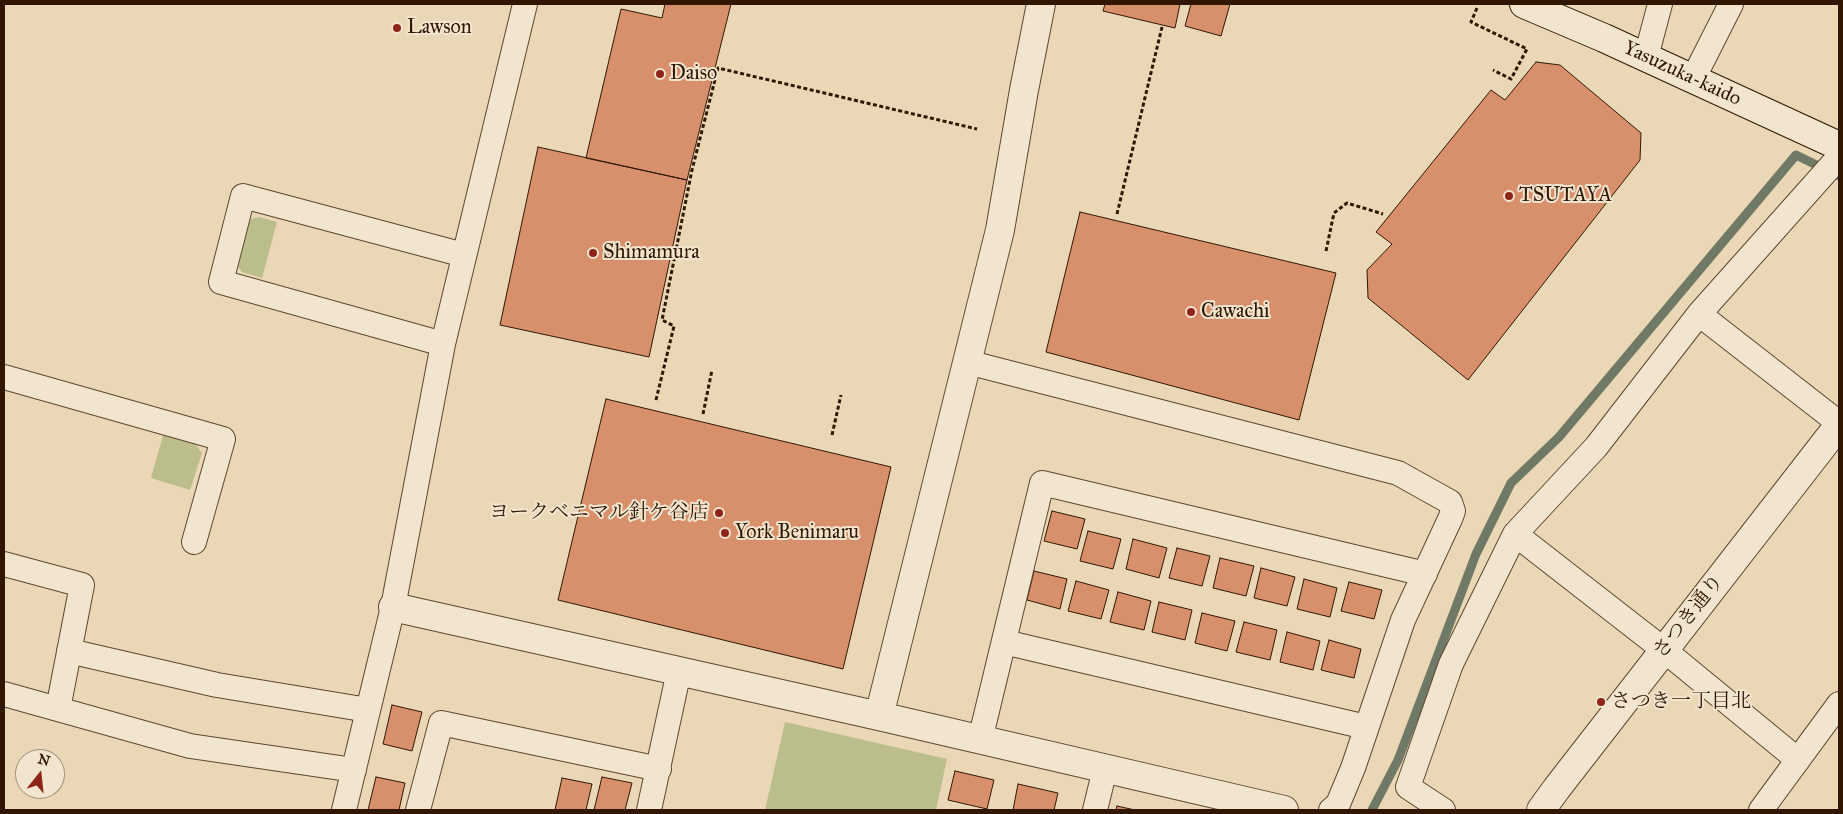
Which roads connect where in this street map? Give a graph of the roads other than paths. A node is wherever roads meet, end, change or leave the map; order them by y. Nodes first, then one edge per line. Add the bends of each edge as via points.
1 (526, 4) edge
2 (1041, 4) edge
3 (1524, 4) edge
4 (1660, 4) edge
5 (1732, 4) edge
6 (1646, 57) junction
7 (1694, 79) junction
8 (1839, 146) edge
9 (1839, 157) edge
10 (464, 255) junction
11 (1699, 314) junction
12 (442, 344) junction
13 (967, 362) junction
14 (4, 377) edge
15 (1839, 424) edge
16 (1515, 534) junction
17 (194, 542) dead end
18 (4, 564) edge
19 (1425, 574) junction
20 (393, 608) junction
21 (1004, 642) junction
22 (1664, 650) junction
23 (69, 651) junction
24 (679, 671) junction
25 (4, 694) edge
26 (1839, 704) edge
27 (58, 709) junction
28 (368, 710) junction
29 (879, 716) junction
30 (1366, 727) junction
31 (980, 740) junction
32 (1798, 760) junction
33 (1105, 768) junction
34 (658, 769) junction
35 (354, 770) junction
36 (1767, 808) edge
37 (344, 810) edge
38 (418, 810) edge
39 (649, 810) edge
40 (1095, 810) edge
41 (1284, 810) edge
42 (1331, 810) edge
43 (1442, 810) edge
44 (1541, 810) edge

1 - 10 street
2 - 13 street via 1000,230
3 - 6 street, Yasuzuka-kaido
4 - 6 street
5 - 7 street
6 - 7 street, Yasuzuka-kaido
7 - 8 street, Yasuzuka-kaido
9 - 11 street
10 - 12 street
10 - 12 street via 243,196 220,282
11 - 15 street
11 - 16 street via 1596,447
12 - 20 street
13 - 19 street via 1398,473 1450,502 1453,511
13 - 29 street
14 - 17 street via 222,438
15 - 22 street, さつき通り
16 - 22 street
16 - 43 street via 1452,664 1408,787
18 - 23 street via 82,585
19 - 21 street via 1042,483
19 - 30 street via 1403,620
20 - 24 street
20 - 28 street
21 - 30 street
21 - 31 street
22 - 32 street
22 - 44 street, さつき通り
23 - 27 street
23 - 28 street via 217,685
24 - 29 street
24 - 34 street
25 - 27 street
26 - 32 street
27 - 35 street via 190,746
28 - 35 street
29 - 31 street
30 - 42 street via 1338,804
31 - 33 street
32 - 36 street
33 - 40 street
33 - 41 street
34 - 38 street via 441,723
34 - 39 street
35 - 37 street

